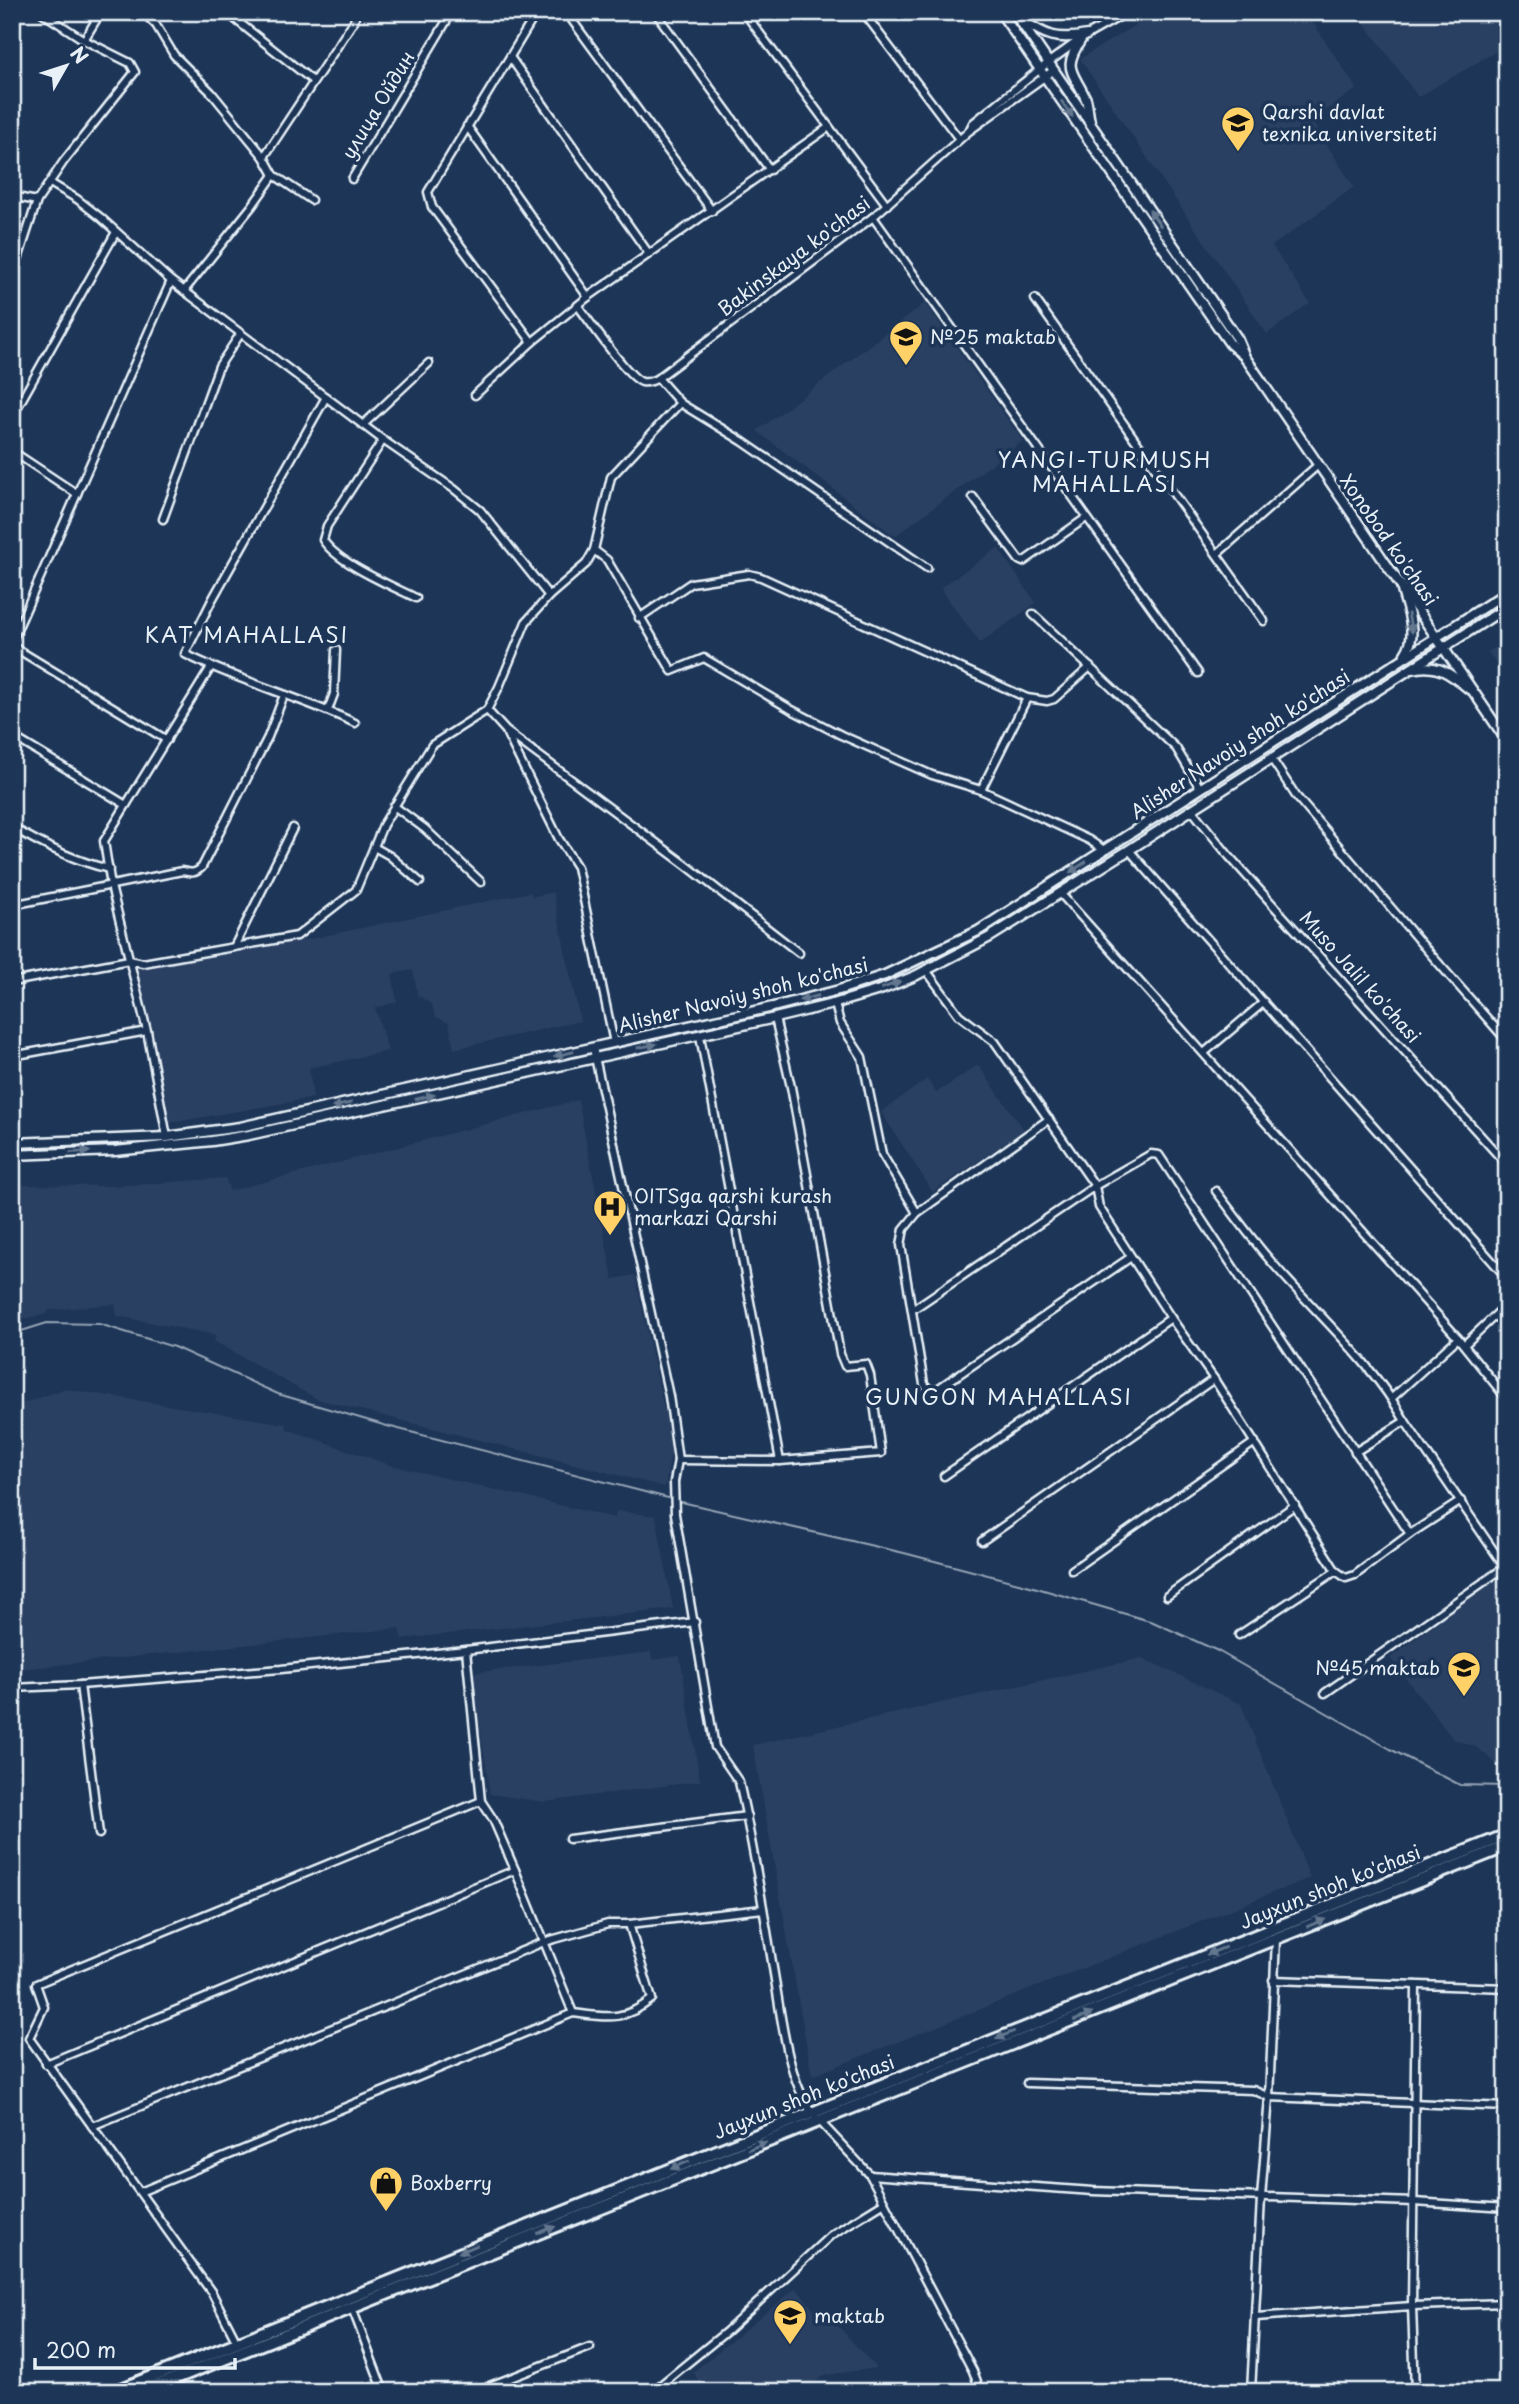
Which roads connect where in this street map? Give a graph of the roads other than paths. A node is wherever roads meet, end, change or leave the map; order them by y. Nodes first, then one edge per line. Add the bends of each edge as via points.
1 (41, 12) edge
2 (101, 12) edge
3 (143, 12) edge
4 (353, 12) edge
5 (452, 12) edge
6 (526, 12) edge
7 (566, 12) edge
8 (655, 12) edge
9 (744, 12) edge
10 (863, 12) edge
11 (1000, 12) edge
12 (1128, 12) edge
13 (536, 14) edge
14 (1016, 14) edge
15 (231, 16) dead end
16 (1085, 37) junction
17 (84, 40) junction
18 (510, 57) junction
19 (1049, 62) junction
20 (1040, 69) junction
21 (1054, 70) junction
22 (1045, 77) junction
23 (313, 81) junction
24 (1090, 124) junction
25 (467, 126) junction
26 (829, 127) junction
27 (969, 131) junction
28 (959, 139) junction
29 (264, 157) junction
30 (770, 170) junction
31 (274, 175) junction
32 (352, 178) dead end
33 (50, 183) junction
34 (12, 196) edge
35 (311, 200) dead end
36 (37, 201) junction
37 (887, 205) junction
38 (712, 211) junction
39 (873, 217) junction
40 (116, 232) junction
41 (649, 254) junction
42 (12, 278) edge
43 (171, 281) junction
44 (184, 291) junction
45 (589, 297) junction
46 (1035, 299) dead end
47 (578, 306) junction
48 (241, 333) junction
49 (532, 342) junction
50 (1245, 357) junction
51 (429, 363) dead end
52 (659, 378) junction
53 (475, 395) dead end
54 (326, 397) junction
55 (680, 403) junction
56 (12, 417) edge
57 (364, 424) junction
58 (383, 440) junction
59 (12, 451) edge
60 (1318, 465) junction
61 (77, 494) junction
62 (973, 496) dead end
63 (1086, 518) junction
64 (163, 519) dead end
65 (594, 550) junction
66 (1217, 554) junction
67 (927, 568) dead end
68 (1400, 583) junction
69 (1507, 592) edge
70 (549, 596) junction
71 (416, 598) dead end
72 (1507, 607) edge
73 (1033, 614) dead end
74 (639, 618) junction
75 (1264, 621) dead end
76 (1436, 636) junction
77 (12, 641) edge
78 (12, 646) edge
79 (1443, 646) junction
80 (336, 650) dead end
81 (1400, 660) junction
82 (211, 667) junction
83 (1090, 667) junction
84 (1406, 671) junction
85 (1198, 674) dead end
86 (1475, 694) junction
87 (284, 695) junction
88 (1027, 698) junction
89 (328, 710) junction
90 (486, 710) junction
91 (355, 723) dead end
92 (506, 731) junction
93 (12, 736) edge
94 (167, 740) junction
95 (1507, 741) edge
96 (1271, 758) junction
97 (1200, 788) junction
98 (981, 790) junction
99 (126, 805) junction
100 (394, 806) junction
101 (1191, 809) junction
102 (12, 827) edge
103 (293, 828) dead end
104 (1138, 828) junction
105 (1145, 839) junction
106 (374, 847) junction
107 (1104, 850) junction
108 (1129, 850) junction
109 (109, 869) junction
110 (420, 882) dead end
111 (481, 882) dead end
112 (111, 886) junction
113 (1060, 892) junction
114 (12, 905) edge
115 (234, 947) junction
116 (799, 953) dead end
117 (129, 960) junction
118 (926, 970) junction
119 (12, 982) edge
120 (1264, 1002) junction
121 (835, 1004) junction
122 (775, 1018) junction
123 (147, 1031) junction
124 (699, 1036) junction
125 (1507, 1041) edge
126 (614, 1043) junction
127 (593, 1048) junction
128 (616, 1053) junction
129 (1204, 1053) junction
130 (12, 1056) edge
131 (595, 1058) junction
132 (1049, 1119) junction
133 (167, 1137) junction
134 (12, 1143) edge
135 (12, 1154) edge
136 (1507, 1165) edge
137 (1095, 1186) junction
138 (1216, 1191) dead end
139 (917, 1213) junction
140 (1131, 1257) junction
141 (1507, 1278) edge
142 (1507, 1304) edge
143 (912, 1310) junction
144 (1171, 1318) junction
145 (1458, 1338) junction
146 (1464, 1345) junction
147 (1214, 1379) junction
148 (1392, 1398) junction
149 (1507, 1399) edge
150 (1405, 1421) junction
151 (1255, 1442) junction
152 (1355, 1452) junction
153 (678, 1460) junction
154 (780, 1461) junction
155 (944, 1476) dead end
156 (1461, 1501) junction
157 (1294, 1505) junction
158 (1410, 1534) junction
159 (982, 1541) dead end
160 (1506, 1569) edge
161 (1072, 1570) dead end
162 (1336, 1571) junction
163 (1167, 1596) dead end
164 (695, 1622) junction
165 (1239, 1635) dead end
166 (466, 1650) junction
167 (80, 1685) junction
168 (12, 1688) edge
169 (1325, 1693) dead end
170 (481, 1801) junction
171 (747, 1815) junction
172 (99, 1833) dead end
173 (1507, 1835) edge
174 (569, 1839) dead end
175 (1507, 1846) edge
176 (516, 1870) junction
177 (763, 1909) junction
178 (629, 1924) junction
179 (1276, 1939) junction
180 (544, 1942) junction
181 (1273, 1980) junction
182 (1416, 1985) junction
183 (1507, 1987) edge
184 (573, 2012) junction
185 (46, 2064) junction
186 (1027, 2083) dead end
187 (1269, 2097) junction
188 (1414, 2104) junction
189 (1507, 2107) edge
190 (817, 2117) junction
191 (92, 2126) junction
192 (870, 2175) junction
193 (141, 2192) junction
194 (1261, 2198) junction
195 (1414, 2202) junction
196 (883, 2203) junction
197 (1507, 2208) edge
198 (1507, 2303) edge
199 (1412, 2306) junction
200 (352, 2308) junction
201 (1256, 2317) junction
202 (238, 2344) junction
203 (590, 2347) dead end
204 (164, 2388) edge
205 (114, 2392) edge
206 (141, 2392) edge
207 (384, 2392) edge
208 (474, 2392) edge
209 (652, 2392) edge
210 (981, 2392) edge
211 (1251, 2392) edge
212 (1415, 2392) edge

1 - 17 street
2 - 17 street
3 - 29 street via 156,24 174,55
4 - 23 street via 354,21
5 - 32 street, улица Ойдин
6 - 13 street
7 - 38 street
8 - 30 street
9 - 26 street
10 - 28 street
11 - 20 main road, Xonobod ko'chasi
12 - 16 street, Bakinskaya ko'chasi
13 - 18 street
14 - 16 main road via 1055,38
14 - 19 main road, Xonobod ko'chasi
15 - 23 street
16 - 19 street, Bakinskaya ko'chasi
16 - 24 main road via 1073,52 1070,66 1086,100
17 - 33 street via 130,63 135,72
18 - 25 street
18 - 41 street
19 - 20 street, Bakinskaya ko'chasi
19 - 21 main road, Xonobod ko'chasi
20 - 22 main road, Xonobod ko'chasi
20 - 27 street, Bakinskaya ko'chasi
21 - 22 street, Bakinskaya ko'chasi
21 - 24 main road, Xonobod ko'chasi
22 - 27 street, Bakinskaya ko'chasi
22 -> 50 main road, Xonobod ko'chasi via 1230,344
23 - 29 street
50 -> 24 main road, Xonobod ko'chasi via 1237,338
25 - 45 street
25 - 49 street via 428,192 432,206
26 - 30 street
26 - 37 street
27 - 28 street, Bakinskaya ko'chasi
28 - 37 street, Bakinskaya ko'chasi
29 - 31 street
30 - 38 street
31 - 35 street
31 - 44 street
33 - 36 street
33 - 40 street
34 - 36 street
36 - 42 street
37 - 39 street, Bakinskaya ko'chasi
38 - 41 street
39 - 52 street, Bakinskaya ko'chasi
39 - 63 street
40 - 43 street
40 - 56 street
41 - 45 street
43 - 44 street
43 - 61 street
44 - 48 street
45 - 47 street
46 - 66 street
47 - 49 street
47 - 52 street via 640,382
48 - 54 street
48 - 64 street via 219,366
49 - 53 street
50 - 60 main road, Xonobod ko'chasi
51 - 57 street
52 - 55 street
54 - 57 street
54 - 82 street via 185,654
55 - 65 street via 611,477
55 - 67 street
57 - 58 street
58 - 70 street via 480,510
58 - 71 street via 327,526 323,540 358,568
59 - 61 street
60 - 66 street
60 - 68 main road, Xonobod ko'chasi
61 - 77 street
62 - 63 street via 1023,562
63 - 85 street
65 - 70 street via 586,564
65 - 74 street via 607,560
66 - 75 street
68 - 76 main road, Xonobod ko'chasi
68 -> 81 main road via 1413,636
69 - 76 main road, Alisher Navoiy shoh ko'chasi
70 - 90 street via 526,622
72 - 79 main road, Alisher Navoiy shoh ko'chasi
73 - 83 street
74 - 88 street via 691,583 749,574
74 - 98 street via 672,671 704,658 841,735 932,775
76 - 79 main road, Xonobod ko'chasi
76 - 81 main road, Alisher Navoiy shoh ko'chasi
78 - 94 street
79 - 84 main road, Alisher Navoiy shoh ko'chasi
79 - 86 main road, Xonobod ko'chasi
80 - 89 street via 334,694
81 - 97 main road, Alisher Navoiy shoh ko'chasi
82 - 87 street
82 - 94 street
83 - 88 street via 1054,699
83 - 97 street via 1176,748
84 - 86 main road via 1437,667
84 - 96 main road, Alisher Navoiy shoh ko'chasi
86 - 95 main road, Xonobod ko'chasi
87 - 89 street
87 - 112 street via 268,737 202,867 193,873 182,871
88 - 98 street
89 - 91 street
90 - 92 street
90 - 100 street via 432,745
92 - 116 street
92 - 126 street via 577,867
93 - 99 street
94 - 99 street
96 - 101 main road, Alisher Navoiy shoh ko'chasi
96 - 125 street via 1296,796
97 - 104 main road, Alisher Navoiy shoh ko'chasi
98 - 107 street
99 - 109 street via 104,841
100 - 106 street
100 - 111 street
101 - 105 main road, Alisher Navoiy shoh ko'chasi
101 - 136 street, Muso Jalil ko'chasi
102 - 109 street
103 - 115 street
104 - 105 main road
104 - 107 main road, Alisher Navoiy shoh ko'chasi
105 - 108 main road, Alisher Navoiy shoh ko'chasi
106 - 110 street
106 - 115 street via 356,890 297,936
107 -> 126 main road, Alisher Navoiy shoh ko'chasi via 978,931 886,975 773,1007
108 - 113 main road, Alisher Navoiy shoh ko'chasi
108 - 120 street
109 - 112 street
112 - 114 street
112 - 117 street
113 - 118 main road, Alisher Navoiy shoh ko'chasi via 990,937
113 - 129 street
115 - 117 street via 143,962
117 - 119 street
117 - 123 street
121 -> 118 main road, Alisher Navoiy shoh ko'chasi
118 - 132 street via 958,1015 995,1042
120 - 129 street
120 - 141 street
121 - 122 main road, Alisher Navoiy shoh ko'chasi
121 - 139 street via 862,1057 882,1154
122 - 124 main road, Alisher Navoiy shoh ko'chasi
122 - 154 street via 840,1353 845,1366 866,1364 881,1453
123 - 130 street
123 - 133 street
128 -> 124 main road, Alisher Navoiy shoh ko'chasi
124 - 154 street
126 - 127 main road, Alisher Navoiy shoh ko'chasi
126 - 128 main road
127 - 131 street
127 -> 133 main road, Alisher Navoiy shoh ko'chasi via 288,1117
128 - 131 main road, Alisher Navoiy shoh ko'chasi
129 - 145 street
135 -> 131 main road, Alisher Navoiy shoh ko'chasi via 115,1151 212,1141
131 - 153 street via 669,1396
132 - 137 street
132 - 139 street
133 - 134 main road, Alisher Navoiy shoh ko'chasi
137 - 140 street via 1099,1207
137 - 143 street
137 - 152 street via 1151,1154 1159,1154
138 - 148 street via 1269,1259
139 - 143 street via 904,1229 901,1245
140 - 143 street via 936,1390 924,1384
140 - 144 street
142 - 146 street
144 - 147 street
144 - 155 street
145 - 146 street
145 - 148 street
146 - 149 street
147 - 151 street
147 - 159 street
148 - 150 street
150 - 152 street
150 - 156 street
151 - 157 street
151 - 161 street
152 - 158 street
153 - 154 street
153 - 164 street via 676,1514
156 - 158 street
156 - 160 street
157 - 162 street
157 - 163 street
158 - 162 street via 1355,1575 1346,1578
160 - 169 street
162 - 165 street
164 - 166 street
164 - 171 street via 715,1747 739,1782
166 - 167 street
166 - 170 street
167 - 168 street
167 - 172 street
170 - 176 street
170 - 185 street via 36,1984 44,2007 29,2038
171 - 174 street
171 - 177 street
173 -> 190 highway, Jayxun shoh ko'chasi
179 -> 175 highway, Jayxun shoh ko'chasi
176 - 180 street
176 - 185 street
177 - 178 street
177 - 190 street via 796,2080
178 - 180 street via 608,1924
178 - 184 street via 652,1999 613,2018
179 - 181 street
190 -> 179 highway, Jayxun shoh ko'chasi
180 - 184 street
180 - 191 street
181 - 182 street
181 - 187 street
182 - 183 street
182 - 188 street
184 - 193 street
185 - 191 street
186 - 187 street via 1253,2090
187 - 188 street
187 - 194 street
188 - 189 street
188 - 195 street
190 - 192 street
200 -> 190 highway, Jayxun shoh ko'chasi
190 -> 202 highway, Jayxun shoh ko'chasi via 546,2217
191 - 193 street
192 - 194 street
192 - 196 street
193 - 202 street via 212,2293
194 - 195 street
194 - 201 street
195 - 197 street
195 - 199 street
196 - 209 street via 831,2235 727,2331
196 - 210 street
198 - 199 street
199 - 201 street
199 - 212 street
200 - 204 highway, Jayxun shoh ko'chasi
200 - 207 street
201 - 211 street
202 - 205 highway, Jayxun shoh ko'chasi
203 - 208 street
204 - 206 highway, Jayxun shoh ko'chasi

